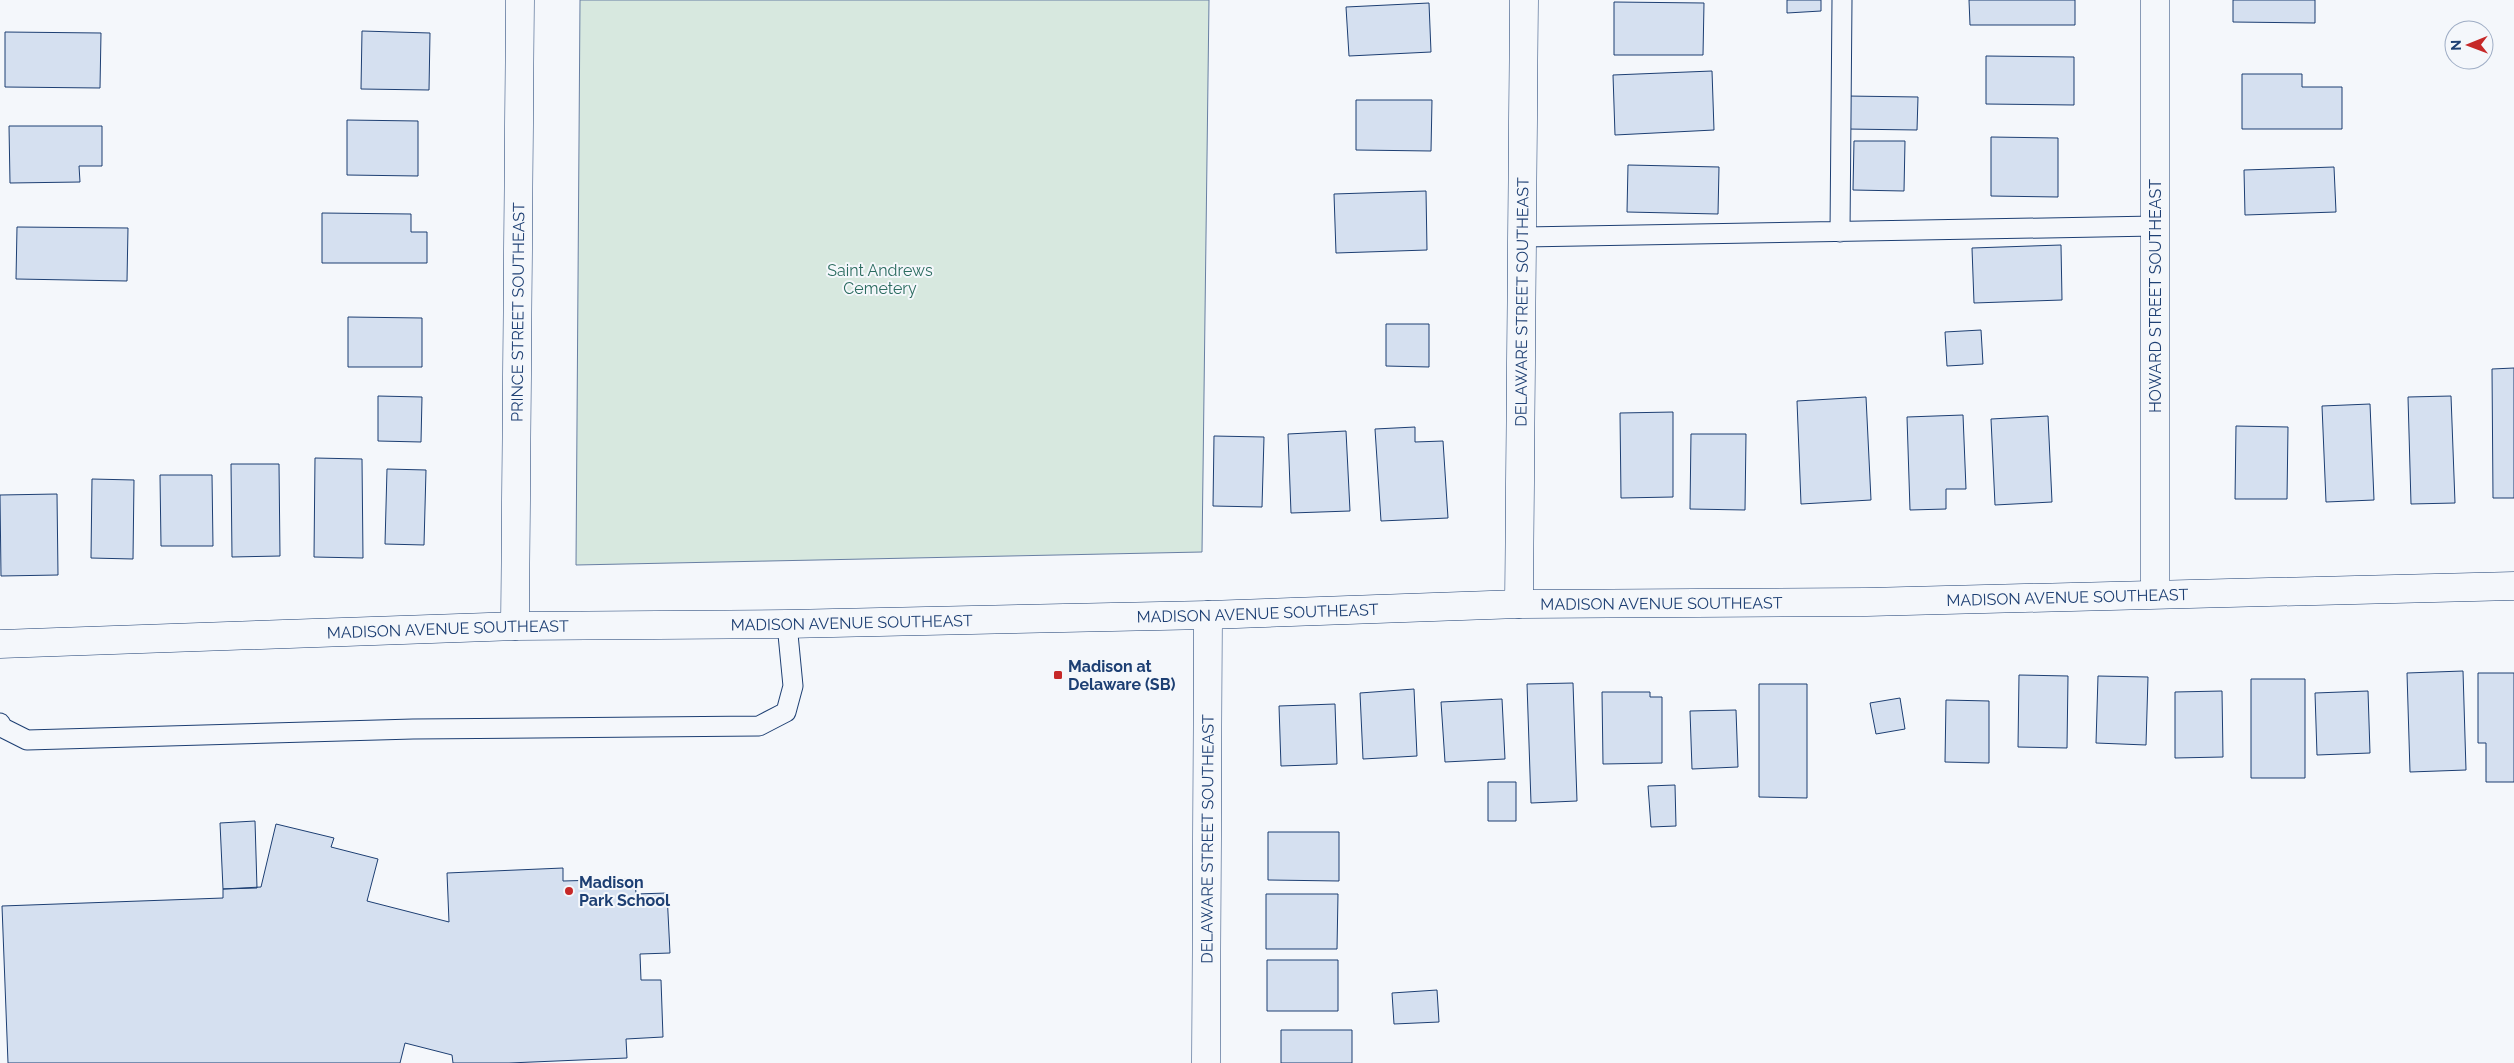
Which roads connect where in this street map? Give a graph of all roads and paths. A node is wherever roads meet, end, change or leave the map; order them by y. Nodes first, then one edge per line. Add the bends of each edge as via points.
1 (520, 0) edge
2 (1524, 0) edge
3 (1842, 0) edge
4 (2155, 0) edge
5 (2155, 226) junction
6 (1840, 232) junction
7 (1522, 237) junction
8 (2514, 586) edge
9 (2155, 593) junction
10 (1519, 604) junction
11 (1208, 615) junction
12 (787, 624) junction
13 (515, 626) junction
14 (0, 644) edge
15 (0, 723) edge
16 (1206, 1063) edge

1 - 13 street, PRINCE STREET SOUTHEAST
2 - 7 street, DELAWARE STREET SOUTHEAST
3 - 6 lane
4 - 5 street, HOWARD STREET SOUTHEAST
5 - 6 lane
5 - 9 street, HOWARD STREET SOUTHEAST
6 - 7 lane
7 - 10 street, DELAWARE STREET SOUTHEAST
8 - 9 street, MADISON AVENUE SOUTHEAST
9 - 10 street, MADISON AVENUE SOUTHEAST via 1867,602
10 - 11 street, MADISON AVENUE SOUTHEAST
11 - 12 street, MADISON AVENUE SOUTHEAST
11 - 16 street, DELAWARE STREET SOUTHEAST
12 - 13 street, MADISON AVENUE SOUTHEAST
12 - 15 lane via 793,686 786,712 759,726 413,729 27,740 3,728
13 - 14 street, MADISON AVENUE SOUTHEAST

